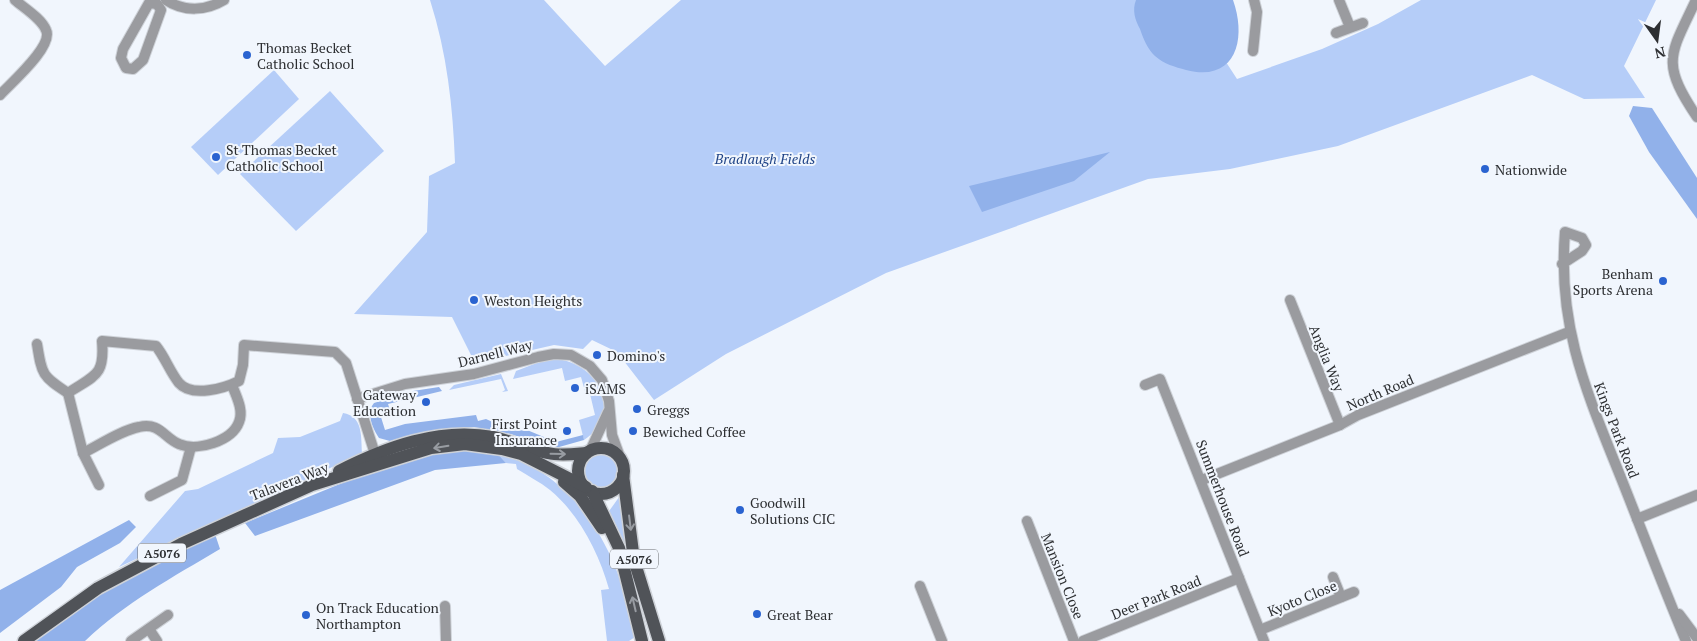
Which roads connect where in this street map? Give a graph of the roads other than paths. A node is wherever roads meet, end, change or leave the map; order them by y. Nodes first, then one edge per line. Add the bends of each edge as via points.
1 (15, 0) edge
2 (224, 0) edge
3 (1254, 0) edge
4 (1339, 0) edge
5 (162, 1) edge
6 (1695, 7) edge
7 (1363, 23) dead end
8 (1350, 27) junction
9 (1336, 33) dead end
10 (1253, 50) dead end
11 (0, 95) edge
12 (1697, 117) edge
13 (1562, 264) dead end
14 (1290, 300) dead end
15 (1569, 332) junction
16 (37, 344) dead end
17 (232, 385) junction
18 (1146, 385) dead end
19 (68, 393) junction
20 (356, 399) junction
21 (609, 409) junction
22 (1340, 425) junction
23 (191, 447) junction
24 (588, 452) junction
25 (83, 453) junction
26 (375, 454) junction
27 (620, 457) junction
28 (541, 465) junction
29 (624, 475) junction
30 (1202, 480) junction
31 (312, 485) junction
32 (99, 486) dead end
33 (589, 489) junction
34 (1697, 495) edge
35 (150, 496) dead end
36 (1638, 519) junction
37 (1026, 521) dead end
38 (625, 567) junction
39 (1239, 578) junction
40 (1333, 578) dead end
41 (920, 586) dead end
42 (1354, 592) dead end
43 (1341, 597) junction
44 (1669, 599) junction
45 (445, 606) dead end
46 (168, 615) dead end
47 (148, 629) junction
48 (1260, 630) junction
49 (1697, 638) edge
50 (24, 641) edge
51 (131, 641) edge
52 (157, 641) edge
53 (446, 641) edge
54 (642, 641) edge
55 (659, 641) edge
56 (942, 641) edge
57 (1074, 641) edge
58 (1083, 641) edge
59 (1264, 641) edge
60 (1686, 641) edge

1 - 11 street via 46,28 47,40 42,50
2 - 5 street via 212,7 192,8
3 - 10 street via 1257,12
4 - 8 street
5 - 5 street via 142,60 133,69 126,68 121,58 123,49 149,3
6 - 12 street via 1677,40 1672,62 1677,85
7 - 8 street
8 - 9 street
13 - 15 street, Kings Park Road
14 - 22 street, Anglia Way
15 - 22 street, North Road
15 - 36 street, Kings Park Road via 1581,375
16 - 19 street via 41,369 47,380
17 - 19 street via 224,389 197,390 181,385 156,346 102,341 103,360 98,373
17 - 20 street via 239,381 244,365 244,346 335,352 346,363
17 - 23 street via 240,408 239,421 231,433 209,444
18 - 30 street, Summerhouse Road via 1160,379
19 - 25 street
20 - 21 street, Darnell Way via 405,384 463,376 562,354 582,360 596,372 606,388
20 - 26 street
21 - 24 street
21 - 27 street, Darnell Way via 612,435
22 - 30 street, North Road
23 - 25 street via 178,444 158,428 139,426
23 - 35 street via 182,480
26 -> 24 main road via 430,437 455,434 493,437 551,454
24 - 27 main road via 608,449
24 - 33 main road via 582,458 578,471
25 - 32 street
26 - 31 main road
27 - 29 main road
28 -> 31 main road, Talavera Way / A5076 via 502,448 466,444 431,448
28 - 33 main road, Talavera Way / A5076
28 - 38 main road via 580,496
29 - 33 main road via 611,491 605,493
29 -> 55 main road, A5076 via 634,560
30 - 39 street, Summerhouse Road
31 - 50 main road, Talavera Way / A5076 via 126,571 63,611
33 - 38 main road via 619,548
34 - 36 street
36 - 44 street, Kings Park Road
37 - 57 street, Mansion Close
54 -> 38 main road
39 - 48 street, Summerhouse Road
39 - 58 street, Deer Park Road
40 - 43 street
41 - 56 street
42 - 43 street, Kyoto Close
43 - 48 street, Kyoto Close
44 - 49 street, Kings Park Road
44 - 60 street, Kings Park Road
45 - 53 street
46 - 47 street
47 - 51 street
47 - 52 street
48 - 59 street, Summerhouse Road

